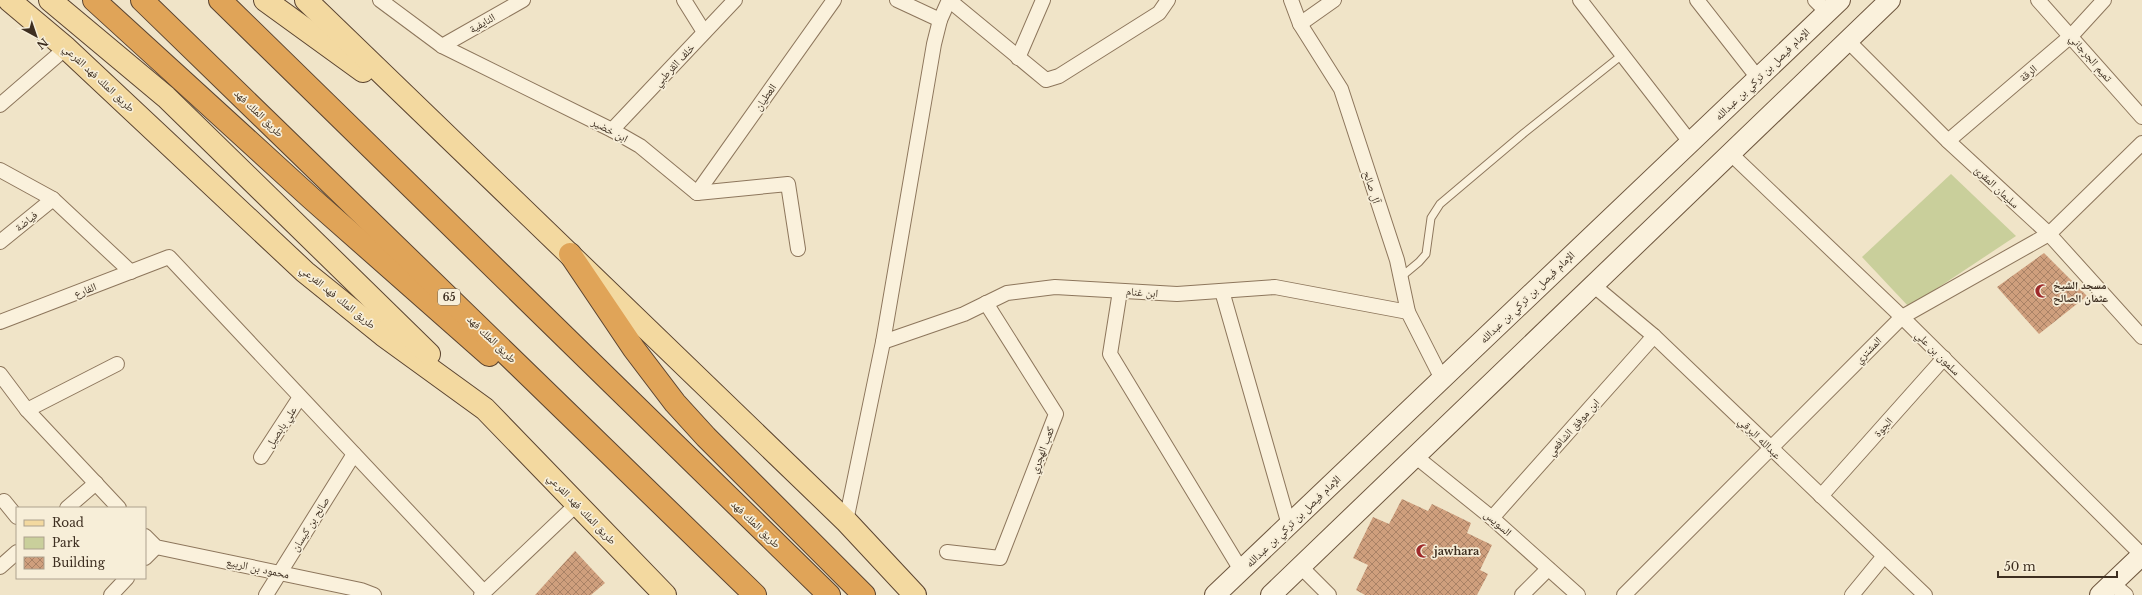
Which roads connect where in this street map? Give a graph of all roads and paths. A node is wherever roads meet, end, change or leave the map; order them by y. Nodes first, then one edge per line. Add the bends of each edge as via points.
1 (9, 0) edge
2 (50, 0) edge
3 (94, 0) edge
4 (142, 0) edge
5 (220, 0) edge
6 (265, 0) edge
7 (306, 0) edge
8 (380, 0) edge
9 (523, 0) edge
10 (684, 0) edge
11 (735, 0) edge
12 (834, 0) edge
13 (897, 0) edge
14 (949, 0) edge
15 (1043, 0) edge
16 (1168, 0) edge
17 (1291, 0) edge
18 (1334, 0) edge
19 (1580, 0) edge
20 (1697, 0) edge
21 (1890, 0) edge
22 (2038, 0) edge
23 (2104, 0) edge
24 (1827, 4) edge
25 (940, 20) junction
26 (1300, 24) junction
27 (704, 32) junction
28 (2072, 35) junction
29 (1848, 41) junction
30 (442, 46) junction
31 (66, 48) junction
32 (1622, 55) junction
33 (1018, 58) junction
34 (1758, 78) junction
35 (0, 105) edge
36 (2142, 116) edge
37 (429, 119) junction
38 (612, 130) junction
39 (1948, 141) junction
40 (1690, 142) junction
41 (2142, 143) edge
42 (1731, 154) junction
43 (0, 170) edge
44 (697, 193) junction
45 (53, 199) junction
46 (2048, 234) junction
47 (0, 242) edge
48 (798, 249) dead end
49 (570, 254) junction
50 (131, 272) junction
51 (1401, 277) junction
52 (1593, 285) junction
53 (1120, 291) junction
54 (1222, 291) junction
55 (986, 303) junction
56 (1408, 312) junction
57 (1902, 317) junction
58 (0, 322) edge
59 (1654, 336) junction
60 (2142, 337) edge
61 (883, 342) junction
62 (1944, 358) junction
63 (117, 364) dead end
64 (1442, 379) junction
65 (2, 382) edge
66 (300, 397) junction
67 (485, 409) junction
68 (27, 410) junction
69 (1770, 447) junction
70 (354, 454) junction
71 (1415, 456) junction
72 (261, 457) dead end
73 (96, 483) junction
74 (1821, 496) junction
75 (4, 501) dead end
76 (577, 504) junction
77 (68, 507) edge
78 (118, 507) edge
79 (16, 516) edge
80 (676, 517) junction
81 (1492, 518) junction
82 (846, 521) junction
83 (1289, 525) junction
84 (146, 537) edge
85 (156, 547) junction
86 (947, 552) dead end
87 (16, 553) edge
88 (2142, 555) edge
89 (1884, 556) junction
90 (146, 557) edge
91 (1300, 566) junction
92 (0, 567) edge
93 (1548, 569) junction
94 (1241, 570) junction
95 (279, 573) junction
96 (126, 579) edge
97 (909, 591) edge
98 (2112, 591) edge
99 (482, 593) edge
100 (111, 595) edge
101 (266, 595) edge
102 (374, 595) edge
103 (665, 595) edge
104 (756, 595) edge
105 (829, 595) edge
106 (864, 595) edge
107 (919, 595) edge
108 (1215, 595) edge
109 (1272, 595) edge
110 (1329, 595) edge
111 (1522, 595) edge
112 (1578, 595) edge
113 (1624, 595) edge
114 (1852, 595) edge
115 (1925, 595) edge

1 - 31 main road, طريق الملك فهد الفرعي
2 - 67 main road via 166,97
3 - 80 highway via 311,198
4 - 80 highway, طريق الملك فهد / 65
5 - 105 highway, طريق الملك فهد
6 - 37 main road
7 - 37 main road
8 - 30 street, ابن خضير
9 - 30 street, النايفية
10 - 27 street
11 - 27 street, خلف القرطبي
12 - 44 street, العطيان
13 - 25 street
14 - 25 street
14 - 33 street
15 - 33 street
16 - 33 street via 1159,13 1059,76 1046,80
17 - 26 street, آل صالح
18 - 26 street
19 - 32 street
20 - 34 street
21 - 29 main road
22 - 28 street, تميم الجرجاني
23 - 28 street, الرقة
24 - 34 main road, الإمام فيصل بن تركي بن عبدالله
25 - 61 street
26 - 51 street, آل صالح via 1341,89
27 - 38 street, خلف القرطبي
28 - 36 street, تميم الجرجاني
28 - 39 street, الرقة
29 - 39 street, سليمان المقرئ
29 - 42 main road
30 - 38 street, ابن خضير
31 - 35 street
31 - 67 main road, طريق الملك فهد الفرعي via 305,272 384,335
32 - 40 street
32 - 51 lane via 1440,204 1431,218 1426,254
34 - 40 main road, الإمام فيصل بن تركي بن عبدالله
37 - 49 main road
38 - 44 street, ابن خضير via 640,146
39 - 46 street, سليمان المقرئ
40 - 64 main road, الإمام فيصل بن تركي بن عبدالله
41 - 46 street, المشتري
42 - 52 main road
42 - 57 street, سلمون بن علي
43 - 45 street
44 - 48 street via 788,184
45 - 47 street, فياضة
45 - 50 street
46 - 57 street, المشتري
46 - 60 street, سليمان المقرئ
49 - 82 main road
49 - 106 highway via 634,349 676,403 706,437
50 - 58 street, الفارع
50 - 66 street, الفارع via 169,257
51 - 56 street, آل صالح
52 - 59 street, عبدالله البرقي
52 - 71 main road
53 - 54 street, ابن غنام via 1177,294
53 - 55 street, ابن غنام via 1055,287 1007,293
53 - 94 street via 1110,354
54 - 56 street, ابن غنام via 1275,287
54 - 83 street
55 - 61 street, ابن غنام via 964,314
55 - 86 street, كعب الهجري via 1056,414 1000,558
56 - 64 street, آل صالح
57 - 62 street, سلمون بن علي
57 - 69 street, المشتري
59 - 69 street, عبدالله البرقي
59 - 81 street, ابن موفق الشافعي
61 - 82 street
62 - 74 street, الجوة
62 - 88 street, سلمون بن علي
63 - 68 street
64 - 83 main road, الإمام فيصل بن تركي بن عبدالله
65 - 68 street
66 - 70 street
66 - 72 street, علي بابصيل
67 - 76 main road, طريق الملك فهد الفرعي
68 - 73 street
69 - 74 street, عبدالله البرقي
69 - 113 street, المشتري
70 - 95 street, صالح بن كيسان
70 - 99 street
71 - 81 street, السويس
71 - 91 main road
73 - 77 street
73 - 78 street
74 - 89 street, عبدالله البرقي
75 - 79 street
76 - 99 street
76 - 103 main road, طريق الملك فهد الفرعي
80 - 104 highway, طريق الملك فهد / 65
81 - 93 street, السويس
82 - 97 main road
83 - 94 main road, الإمام فيصل بن تركي بن عبدالله
84 - 85 street
85 - 90 street
85 - 95 street, محمود بن الربيع
87 - 92 street
88 - 98 main road
89 - 114 street
89 - 115 street, عبدالله البرقي
91 - 109 main road
91 - 110 street
93 - 111 street
93 - 112 street, السويس
94 - 108 main road, الإمام فيصل بن تركي بن عبدالله
95 - 101 street, صالح بن كيسان
95 - 102 street, محمود بن الربيع
96 - 100 street
97 - 107 main road

